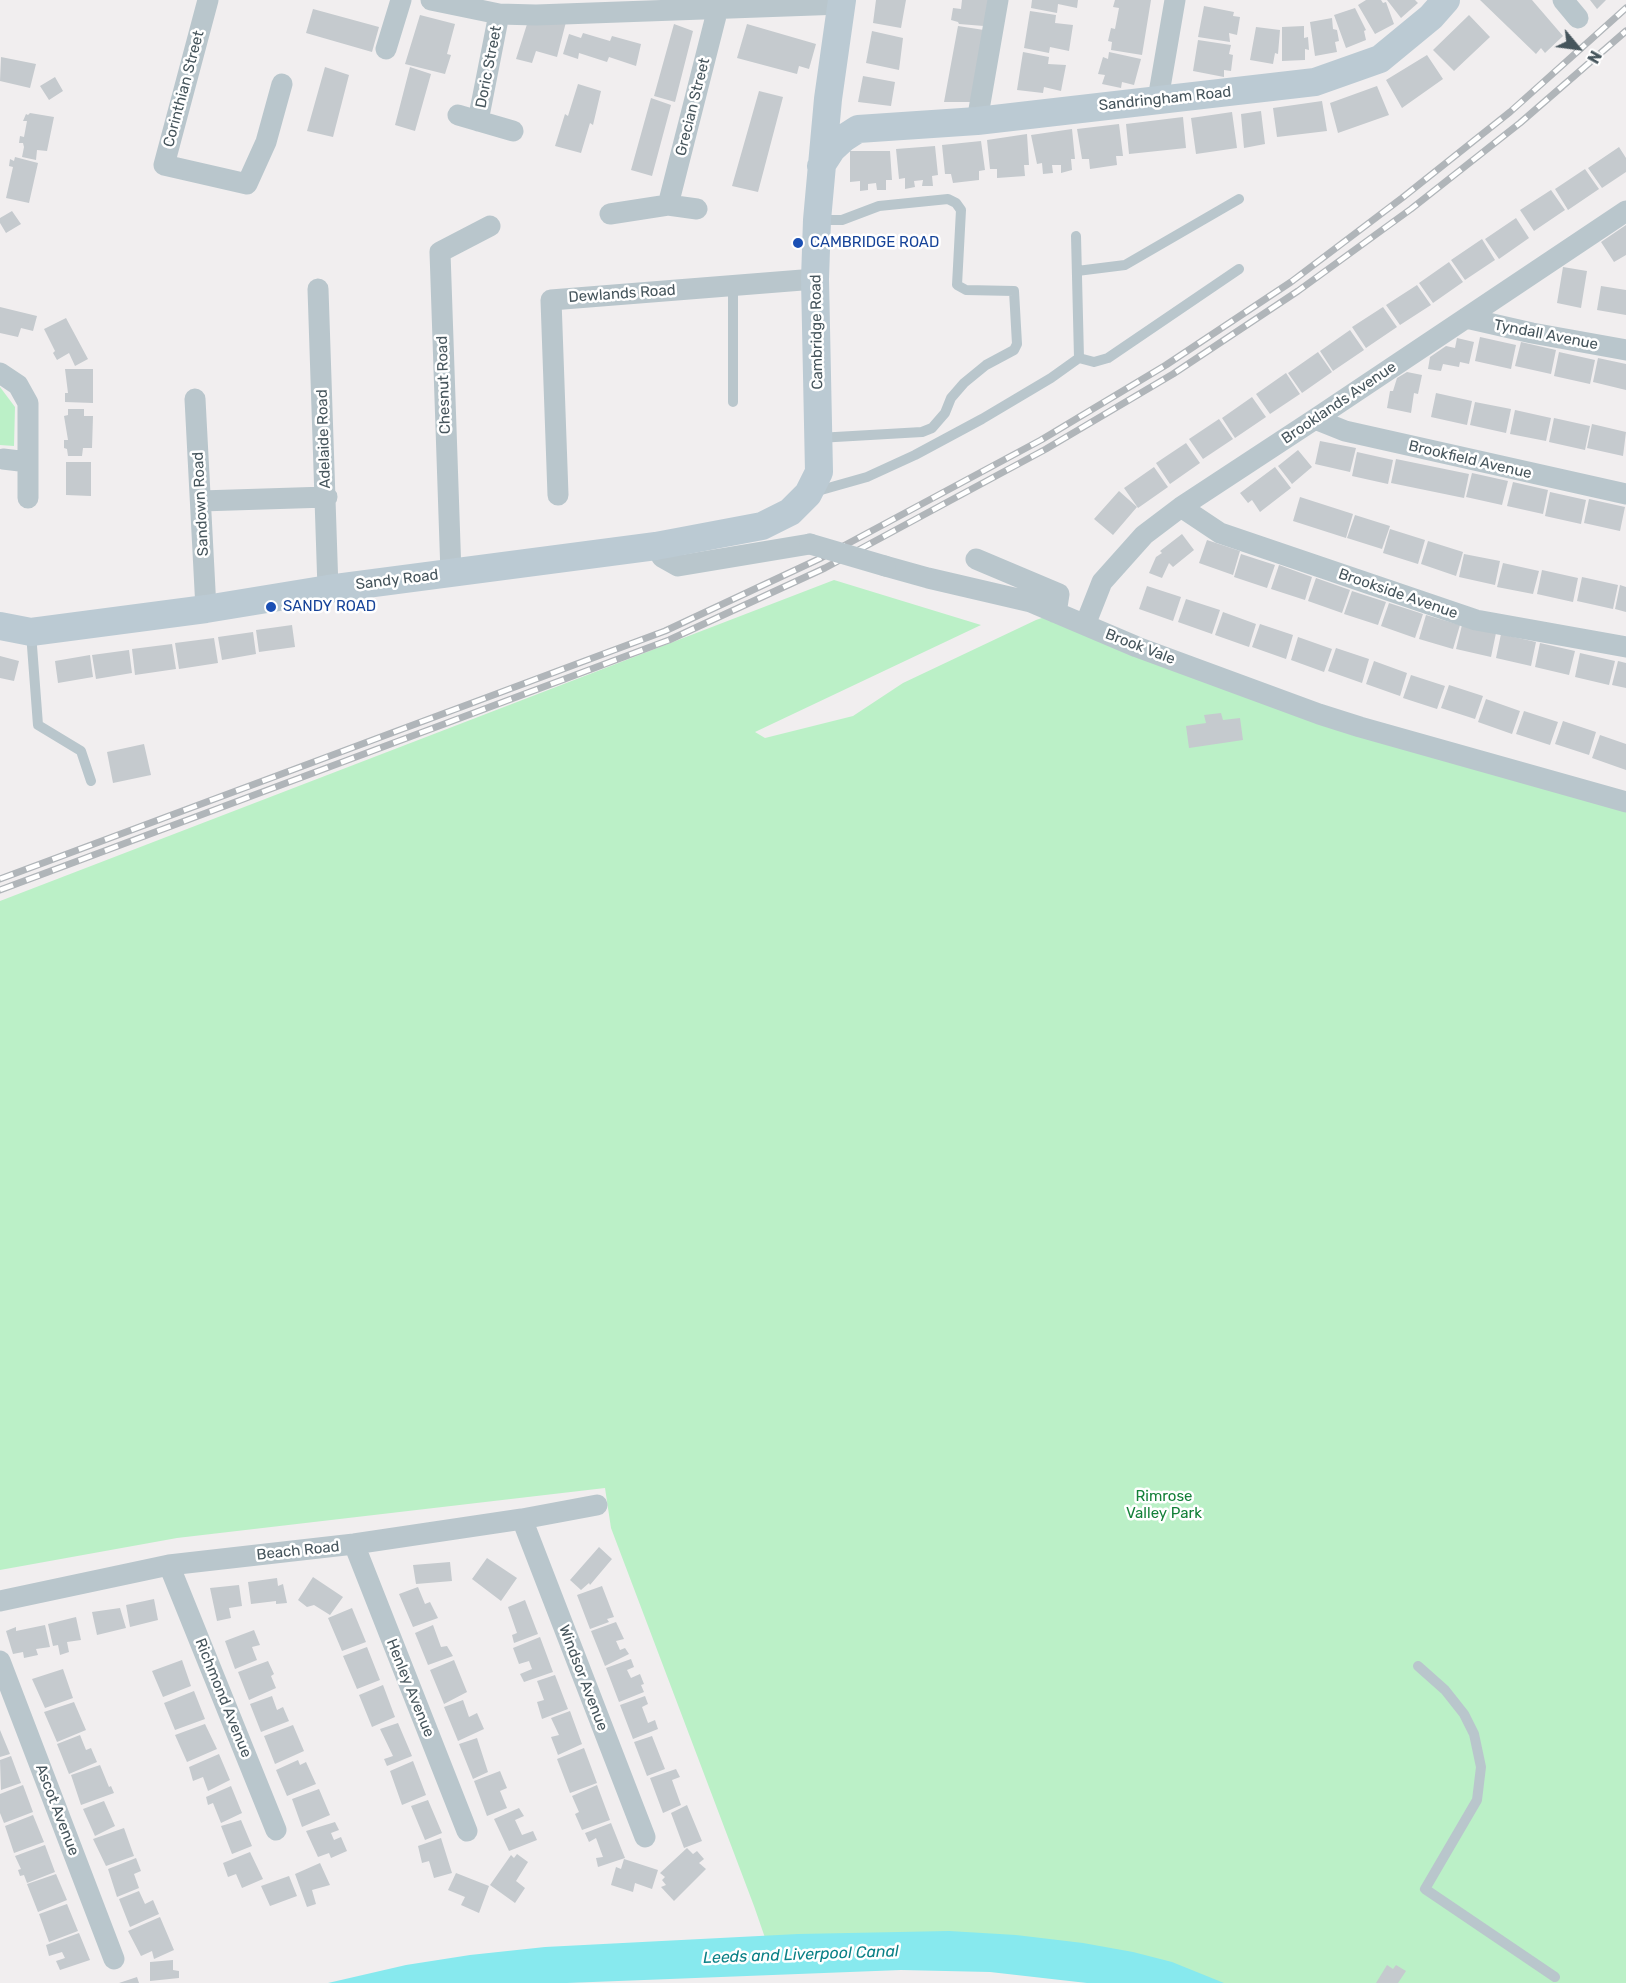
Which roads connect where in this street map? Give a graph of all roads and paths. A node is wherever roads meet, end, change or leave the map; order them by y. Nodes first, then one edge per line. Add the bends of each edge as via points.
1 (208, 0) edge
2 (401, 0) edge
3 (431, 0) edge
4 (998, 0) edge
5 (1175, 0) edge
6 (1446, 0) edge
7 (1563, 0) edge
8 (842, 2) edge
9 (683, 5) edge
10 (537, 7) edge
11 (718, 8) junction
12 (499, 14) junction
13 (1578, 18) dead end
14 (386, 49) dead end
15 (282, 84) dead end
16 (828, 99) junction
17 (1158, 99) junction
18 (978, 121) junction
19 (858, 129) junction
20 (513, 131) dead end
21 (821, 166) junction
22 (1239, 199) dead end
23 (668, 205) junction
24 (697, 208) dead end
25 (1626, 211) edge
26 (610, 214) dead end
27 (817, 220) junction
28 (490, 226) dead end
29 (1076, 236) dead end
30 (1239, 269) dead end
31 (1077, 271) junction
32 (815, 279) junction
33 (734, 286) junction
34 (318, 289) dead end
35 (1466, 318) junction
36 (1626, 350) edge
37 (1079, 358) junction
38 (0, 373) edge
39 (195, 399) dead end
40 (734, 402) dead end
41 (1315, 419) junction
42 (818, 438) junction
43 (3, 459) dead end
44 (28, 462) junction
45 (1626, 494) edge
46 (558, 495) dead end
47 (327, 496) junction
48 (28, 498) dead end
49 (201, 501) junction
50 (799, 503) junction
51 (1181, 507) junction
52 (656, 546) junction
53 (976, 559) dead end
54 (451, 574) junction
55 (328, 589) junction
56 (206, 609) junction
57 (1056, 613) junction
58 (1085, 625) junction
59 (0, 626) edge
60 (31, 632) junction
61 (1626, 647) edge
62 (91, 781) dead end
63 (1626, 802) edge
64 (597, 1505) dead end
65 (522, 1519) junction
66 (354, 1544) junction
67 (169, 1565) junction
68 (0, 1601) edge
69 (0, 1661) edge
70 (1418, 1666) dead end
71 (276, 1830) dead end
72 (467, 1831) dead end
73 (645, 1837) dead end
74 (114, 1959) dead end
75 (1556, 1977) dead end

1 - 15 street, Corinthian Street via 164,165 247,184 266,142
2 - 14 street
3 - 12 street
4 - 18 street
5 - 17 street
6 - 17 main road, Sandringham Road via 1380,59 1315,82
7 - 13 street
8 - 11 street
8 - 16 main road, Cambridge Road
9 - 10 street
9 - 11 street
10 - 12 street
11 - 23 street, Grecian Street
12 - 20 street, Doric Street via 468,118
16 - 19 main road via 837,116
16 - 21 main road, Cambridge Road
17 - 18 main road, Sandringham Road
18 - 19 main road, Sandringham Road
19 - 21 main road via 832,149
21 - 27 main road, Cambridge Road
22 - 31 lane via 1125,265
23 - 24 street
23 - 26 street
25 - 35 street, Brooklands Avenue
27 - 32 main road, Cambridge Road
27 - 42 lane via 842,220 879,206 948,199 956,203 961,210 957,285 966,290 1014,291 1017,344 1014,350 1002,354 964,383 932,428 922,432
28 - 54 street, Chesnut Road via 440,252
29 - 31 lane
30 - 37 lane via 1108,358 1094,362
31 - 37 lane
32 - 33 street, Dewlands Road
32 - 42 main road, Cambridge Road
33 - 40 lane
33 - 46 street, Dewlands Road via 551,300
34 - 47 street, Adelaide Road
35 - 36 street, Tyndall Avenue
35 - 41 street, Brooklands Avenue
37 - 50 lane via 982,419 915,455
38 - 44 street via 18,386 28,403
39 - 49 street, Sandown Road
41 - 45 street, Brookfield Avenue via 1345,431
41 - 51 street, Brooklands Avenue
42 - 50 main road, Cambridge Road via 819,472
43 - 44 street
44 - 48 street
47 - 49 street
47 - 55 street, Adelaide Road
49 - 56 street, Sandown Road
50 - 52 main road, Sandy Road via 762,526
51 - 58 street, Brooklands Avenue via 1144,535 1102,582
51 - 61 street, Brookside Avenue via 1220,533 1476,620
52 - 54 main road, Sandy Road
52 - 57 street, Brook Vale, bridge via 662,557 678,566 810,544 1031,602
53 - 57 street via 1059,594
54 - 55 main road, Sandy Road
55 - 56 main road, Sandy Road
56 - 60 main road, Sandy Road
57 - 58 street, Brook Vale
58 - 63 street, Brook Vale via 1360,727
59 - 60 main road, Sandy Road
60 - 62 lane via 38,725 81,751
64 - 65 street, Beach Road
65 - 66 street, Beach Road
65 - 73 street, Windsor Avenue
66 - 67 street, Beach Road
66 - 72 street, Henley Avenue
67 - 68 street, Beach Road
67 - 71 street, Richmond Avenue
69 - 74 street, Ascot Avenue
70 - 75 lane via 1464,1714 1474,1734 1481,1767 1477,1800 1425,1889

